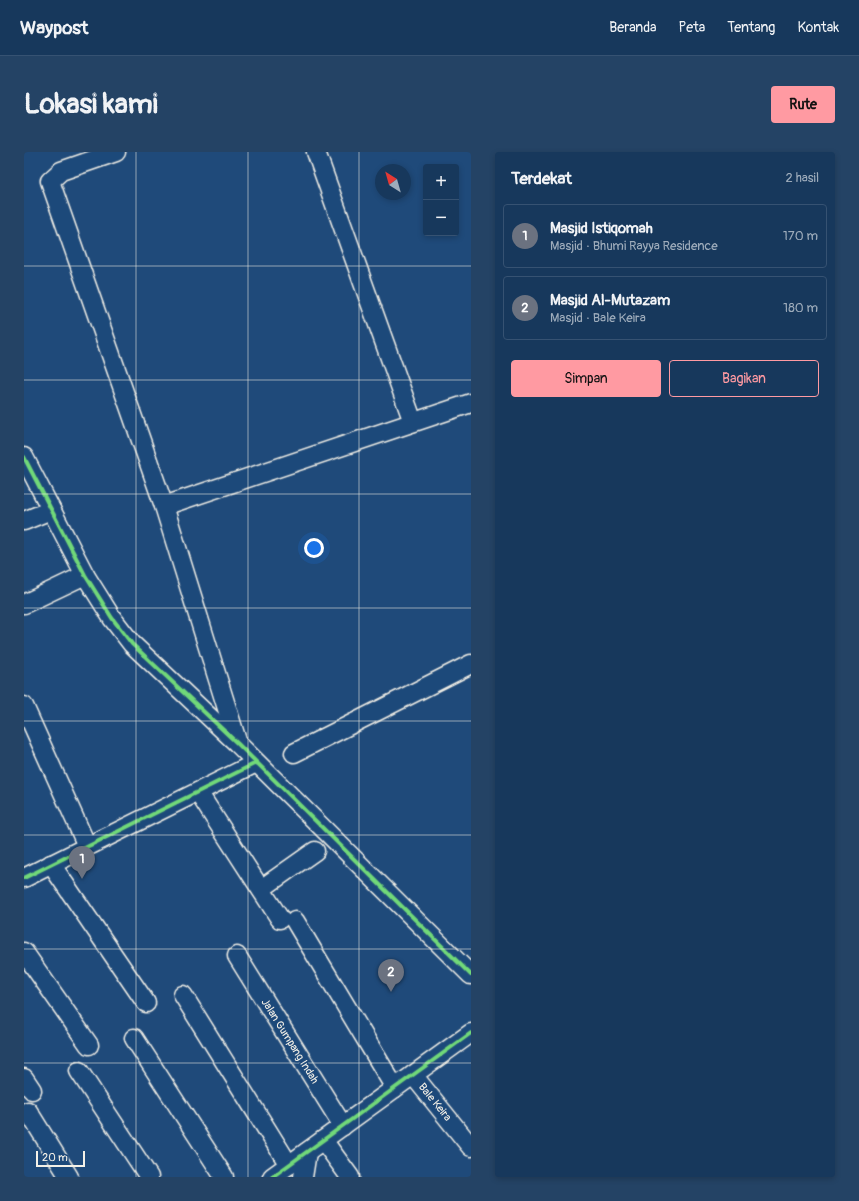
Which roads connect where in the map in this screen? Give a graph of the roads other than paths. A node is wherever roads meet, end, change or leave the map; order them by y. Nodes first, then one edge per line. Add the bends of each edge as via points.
1 (116, 152) edge
2 (316, 152) edge
3 (471, 403) edge
4 (413, 422) junction
5 (24, 457) edge
6 (164, 506) junction
7 (51, 510) junction
8 (24, 521) edge
9 (85, 575) junction
10 (24, 604) edge
11 (471, 664) edge
12 (24, 706) edge
13 (238, 744) junction
14 (294, 753) dead end
15 (256, 763) junction
16 (198, 792) junction
17 (88, 846) junction
18 (315, 851) dead end
19 (51, 864) junction
20 (24, 878) edge
21 (261, 889) junction
22 (24, 952) edge
23 (237, 956) dead end
24 (471, 975) edge
25 (183, 996) dead end
26 (146, 1004) dead end
27 (471, 1033) edge
28 (134, 1038) dead end
29 (89, 1045) dead end
30 (79, 1071) dead end
31 (413, 1075) junction
32 (395, 1088) junction
33 (28, 1111) dead end
34 (343, 1126) junction
35 (323, 1140) junction
36 (471, 1147) edge
37 (307, 1152) junction
38 (289, 1165) junction
39 (69, 1177) edge
40 (149, 1177) edge
41 (224, 1177) edge
42 (272, 1177) edge
43 (303, 1177) edge
44 (350, 1177) edge

1 - 6 street via 61,171 50,181
2 - 4 street
3 - 4 street
4 - 6 street
5 - 7 street
6 - 13 street
7 - 8 street
7 - 9 street
9 - 10 street
9 - 13 street via 132,644
11 - 14 street
12 - 17 street
13 - 15 street
15 - 16 street
15 - 24 street
16 - 17 street
16 - 21 street
17 - 19 street
18 - 21 street
19 - 20 street
19 - 26 street
21 - 32 street via 287,920
22 - 29 street
23 - 34 street, Jalan Gumpang Indah
25 - 38 street
27 - 31 street
28 - 41 street
30 - 40 street
31 - 32 street
31 - 36 street, Bale Keira
32 - 34 street
33 - 39 street
34 - 35 street
35 - 37 street
35 - 44 street
37 - 38 street
37 - 43 street
38 - 42 street

